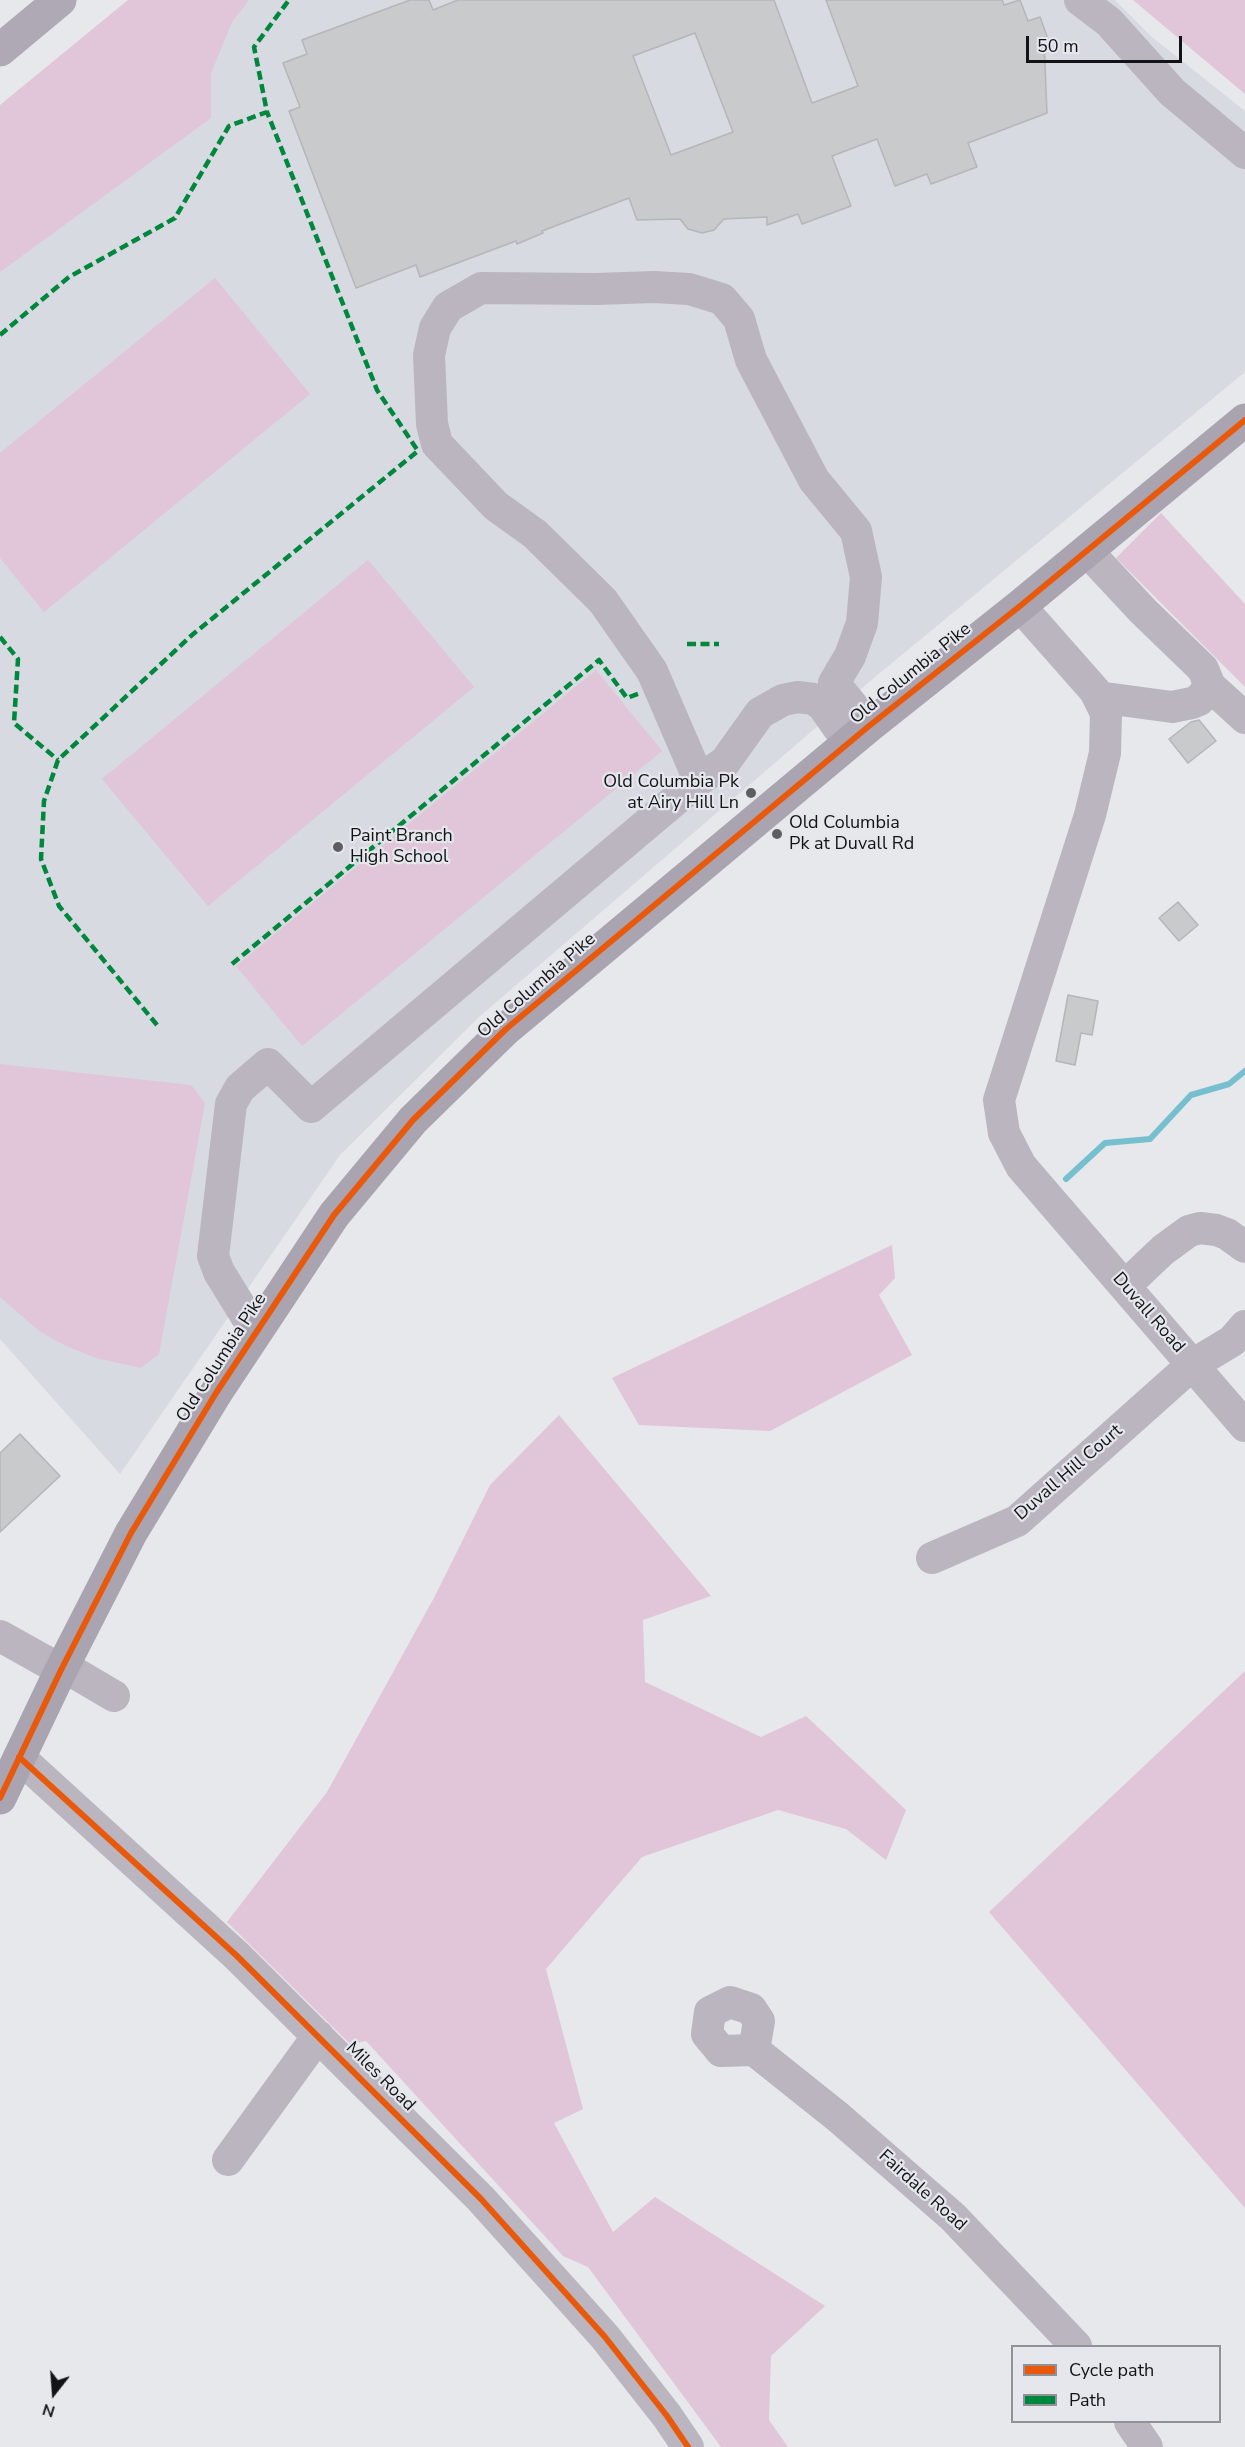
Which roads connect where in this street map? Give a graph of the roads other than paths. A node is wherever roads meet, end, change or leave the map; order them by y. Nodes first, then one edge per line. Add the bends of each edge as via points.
1 (60, 0) edge
2 (1080, 0) edge
3 (0, 50) edge
4 (1245, 153) edge
5 (1245, 420) edge
6 (1087, 551) junction
7 (1020, 606) junction
8 (1210, 686) junction
9 (1098, 697) junction
10 (1245, 718) edge
11 (859, 735) junction
12 (699, 780) junction
13 (1245, 1247) edge
14 (219, 1272) junction
15 (1125, 1287) junction
16 (276, 1301) junction
17 (1245, 1326) edge
18 (256, 1332) junction
19 (1192, 1365) junction
20 (1245, 1426) edge
21 (932, 1558) dead end
22 (0, 1636) edge
23 (62, 1668) junction
24 (114, 1696) dead end
25 (19, 1757) junction
26 (0, 1798) edge
27 (318, 2036) junction
28 (754, 2050) dead end
29 (228, 2160) dead end
30 (1075, 2345) edge
31 (1131, 2423) edge
32 (688, 2447) edge
33 (1147, 2447) edge

1 - 3 highway
2 - 4 street via 1109,22 1172,92
5 - 6 main road, Old Columbia Pike
6 - 7 main road, Old Columbia Pike
6 - 8 street via 1203,669
7 - 9 street
7 - 11 main road, Old Columbia Pike
8 - 9 street via 1192,704 1172,707
8 - 10 street
9 - 15 street, Duvall Road via 1106,713 1105,753 1092,809 999,1100 1004,1133 1022,1166
11 - 12 street via 814,699 783,700 760,713 725,762
11 - 12 street via 834,683 850,656 862,623 866,577 856,531 814,480 751,360 739,319 722,299 689,289 481,288 448,307 435,328 429,355 432,424 437,444 496,506 535,534 603,601 652,671
11 - 16 main road, Old Columbia Pike via 506,1029 413,1120 369,1171
12 - 14 street via 311,1107 268,1064 240,1088 231,1104 213,1256
13 - 15 street via 1216,1230 1189,1231
14 - 16 street
14 - 18 street
15 - 19 street, Duvall Road
16 - 18 main road, Old Columbia Pike
17 - 19 street, Duvall Hill Court via 1232,1341
18 - 23 main road, Old Columbia Pike via 131,1533
19 - 20 street, Duvall Road
19 - 21 street, Duvall Hill Court via 1017,1521
22 - 23 street
23 - 24 street
23 - 25 main road, Old Columbia Pike
25 - 26 main road, Old Columbia Pike
25 - 27 street, Miles Road via 237,1956
27 - 29 street
27 - 32 street, Miles Road via 481,2199 605,2337
28 - 30 street, Fairdale Road via 953,2217
31 - 33 street

